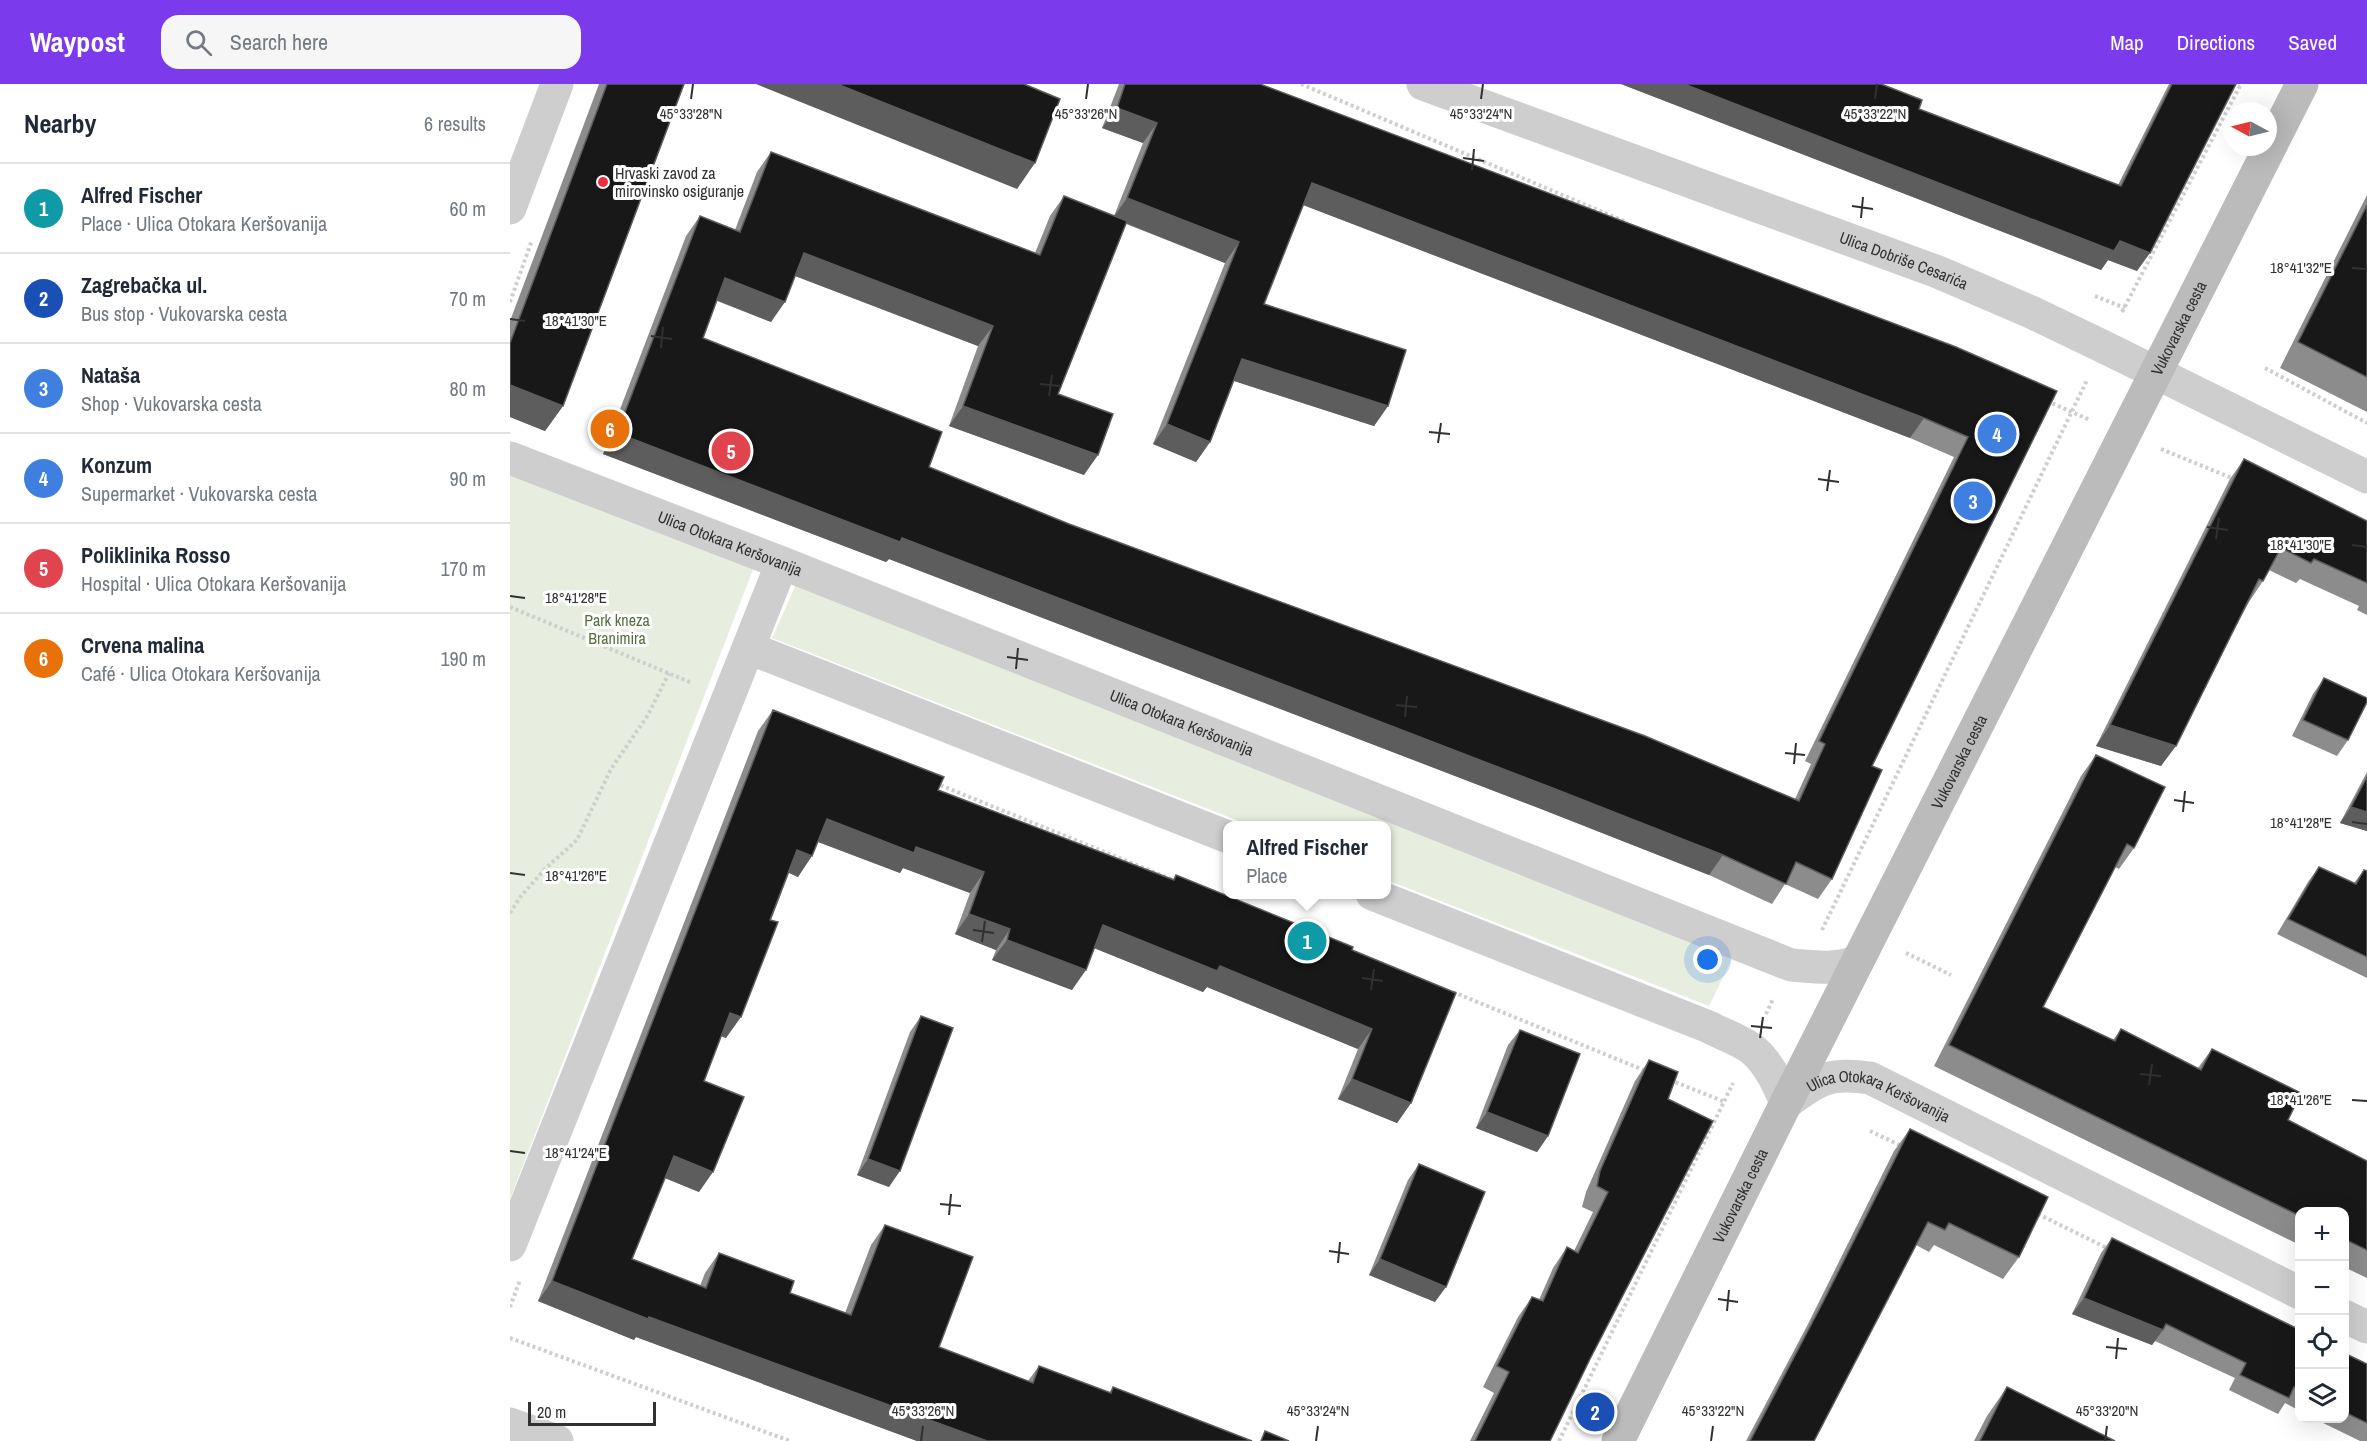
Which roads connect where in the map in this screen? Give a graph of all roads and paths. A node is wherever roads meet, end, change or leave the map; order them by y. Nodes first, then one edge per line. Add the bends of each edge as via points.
1 (557, 84) edge
2 (1301, 84) edge
3 (1423, 84) edge
4 (2241, 84) edge
5 (2302, 84) edge
6 (510, 208) edge
7 (1631, 224) edge
8 (2104, 346) junction
9 (2265, 368) dead end
10 (2156, 371) junction
11 (2038, 397) edge
12 (2071, 411) junction
13 (2367, 423) edge
14 (2124, 435) junction
15 (510, 458) edge
16 (2367, 477) edge
17 (2244, 483) edge
18 (782, 563) junction
19 (510, 607) edge
20 (748, 648) junction
21 (669, 673) junction
22 (728, 700) junction
23 (931, 782) edge
24 (1223, 835) edge
25 (1185, 884) edge
26 (1385, 899) edge
27 (510, 913) edge
28 (1857, 962) junction
29 (1791, 965) junction
30 (1449, 991) edge
31 (1749, 1047) junction
32 (1647, 1071) edge
33 (1670, 1080) edge
34 (1725, 1102) junction
35 (1786, 1103) junction
36 (1870, 1131) dead end
37 (1903, 1147) edge
38 (2031, 1210) edge
39 (2117, 1253) edge
40 (517, 1259) edge
41 (2295, 1290) edge
42 (510, 1307) edge
43 (2349, 1318) edge
44 (2367, 1327) edge
45 (510, 1338) edge
46 (510, 1424) edge
47 (557, 1441) edge
48 (790, 1441) edge
49 (1559, 1441) edge
50 (1618, 1441) edge

1 - 6 street
2 - 7 path
3 - 8 street, Ulica Dobriše Cesarića via 1938,272
4 - 8 path
5 - 10 main road, Vukovarska cesta
8 - 10 street, Ulica Dobriše Cesarića
8 - 12 path
9 - 13 path
10 - 14 main road, Vukovarska cesta
10 - 16 street, Ulica Dobriše Cesarića
11 - 12 path
12 - 14 path
12 - 29 path via 1831,914 1818,936
14 - 17 path
14 - 28 main road, Vukovarska cesta
15 - 18 street, Ulica Otokara Keršovanija
18 - 20 street
18 - 29 street, Ulica Otokara Keršovanija
19 - 21 path
20 - 22 street
20 - 24 street
21 - 22 path
21 - 27 path via 648,716 611,769 577,840 544,869
22 - 40 street
23 - 25 path
26 - 31 street, Ulica Otokara Keršovanija
28 - 29 street, Ulica Otokara Keršovanija via 1821,968
28 - 35 main road, Vukovarska cesta
29 - 31 path
30 - 32 path
31 - 34 path
31 - 35 street, Ulica Otokara Keršovanija via 1768,1067
33 - 34 path
34 - 49 path
35 - 41 street, Ulica Otokara Keršovanija via 1813,1083 1832,1076 1870,1078
35 - 50 main road, Vukovarska cesta
36 - 37 path
38 - 39 path
40 - 42 path
43 - 44 street
45 - 48 path
46 - 47 street

